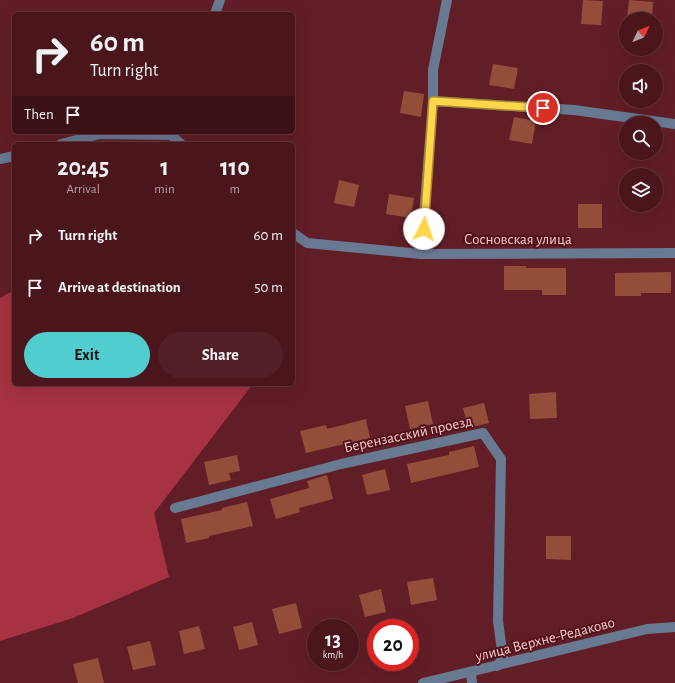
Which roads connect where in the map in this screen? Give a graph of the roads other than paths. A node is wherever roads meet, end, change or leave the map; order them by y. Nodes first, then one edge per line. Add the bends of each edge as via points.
1 (220, 0) edge
2 (448, 0) edge
3 (216, 12) edge
4 (433, 101) junction
5 (675, 124) edge
6 (100, 134) edge
7 (100, 134) edge
8 (171, 134) edge
9 (70, 142) edge
10 (179, 142) edge
11 (12, 156) edge
12 (0, 159) edge
13 (295, 234) edge
14 (675, 253) edge
15 (421, 254) junction
16 (175, 508) dead end
17 (675, 627) edge
18 (497, 666) junction
19 (472, 678) edge
20 (423, 683) edge

1 - 3 street
2 - 4 street via 433,70
4 - 5 street via 574,110
4 - 15 street
6 - 8 street
7 - 9 street
8 - 10 street
11 - 12 street
13 - 15 street, Сосновская улица via 307,243
14 - 15 street, Сосновская улица
16 - 18 street, Берензасский проезд via 342,464 484,433 501,459 498,621 503,658
17 - 18 street, улица Верхне-Редаково via 647,629
18 - 19 street, улица Верхне-Редаково
19 - 20 street, улица Верхне-Редаково

